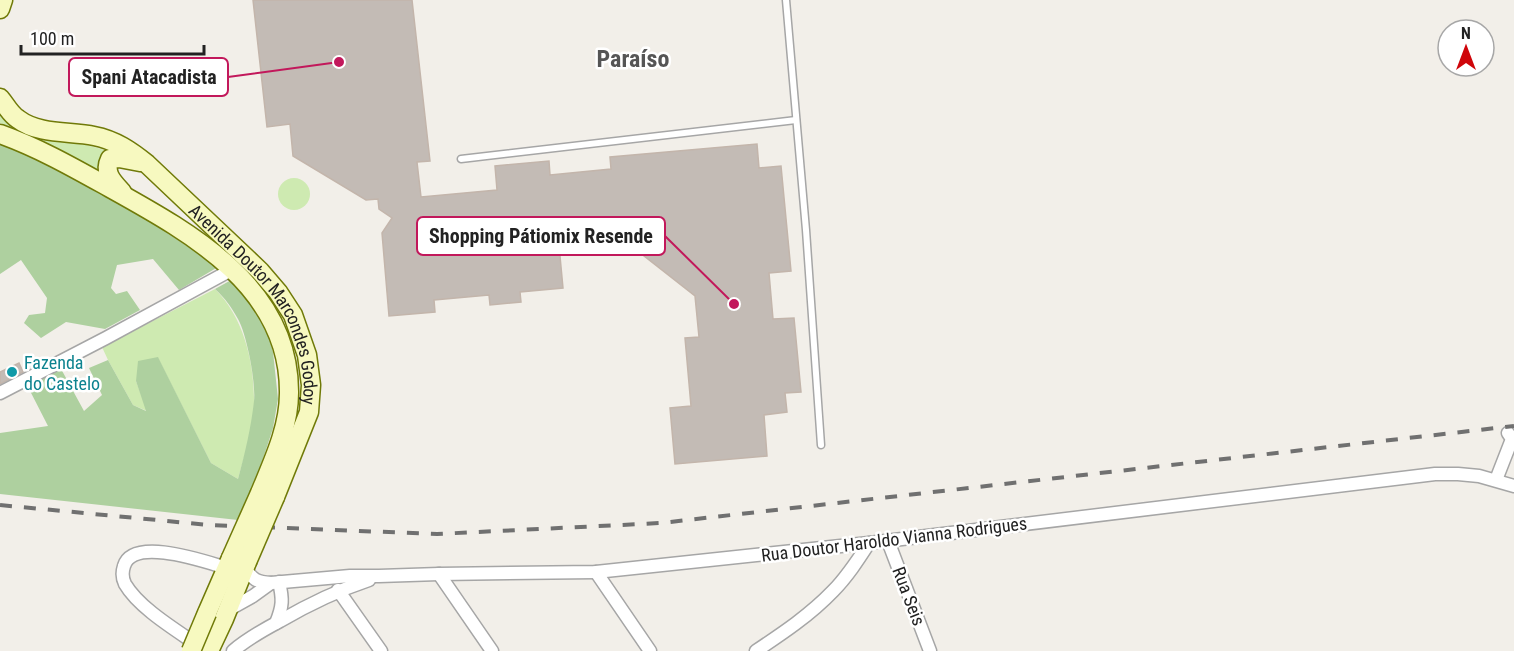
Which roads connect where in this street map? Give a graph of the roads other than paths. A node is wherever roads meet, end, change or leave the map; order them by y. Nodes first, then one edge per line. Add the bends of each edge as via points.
1 (3, 0) edge
2 (786, 0) edge
3 (0, 9) edge
4 (0, 98) edge
5 (796, 120) junction
6 (0, 134) edge
7 (461, 159) dead end
8 (147, 164) junction
9 (125, 196) junction
10 (233, 269) junction
11 (0, 393) edge
12 (1508, 433) dead end
13 (821, 445) dead end
14 (1496, 480) junction
15 (1514, 486) edge
16 (268, 495) junction
17 (888, 541) junction
18 (869, 543) junction
19 (237, 564) junction
20 (596, 572) junction
21 (439, 574) junction
22 (379, 576) junction
23 (275, 582) junction
24 (338, 590) junction
25 (220, 614) junction
26 (276, 623) junction
27 (191, 651) edge
28 (208, 651) edge
29 (232, 651) edge
30 (381, 651) edge
31 (492, 651) edge
32 (650, 651) edge
33 (756, 651) edge
34 (930, 651) edge

1 - 3 main road
2 - 5 lane
4 - 8 main road, Avenida Doutor Marcondes Godoy via 16,118 36,128 114,141
5 - 7 lane
5 - 13 lane
6 - 9 main road, Avenida Doutor Marcondes Godoy via 28,144
8 - 9 main road via 110,159 110,178
8 - 16 main road, Avenida Doutor Marcondes Godoy via 260,271 293,315 307,355 309,412
9 - 10 main road, Avenida Doutor Marcondes Godoy via 184,232
10 - 11 street
10 - 16 main road, Avenida Doutor Marcondes Godoy via 275,326 287,370 287,415
12 - 14 street via 1512,440
14 - 15 street, Rua Doutor Haroldo Vianna Rodrigues
14 - 17 street, Rua Doutor Haroldo Vianna Rodrigues via 1435,474
16 - 19 main road, Avenida Doutor Marcondes Godoy, bridge
17 - 18 street, Rua Doutor Haroldo Vianna Rodrigues
17 - 34 street, Rua Seis
18 - 20 street, Rua Doutor Haroldo Vianna Rodrigues
18 - 33 street via 833,591 796,624
19 - 23 street via 254,580
19 - 25 main road, Avenida Doutor Marcondes Godoy
19 - 28 street via 155,552 143,552 125,561 124,582 134,597
20 - 21 street, Rua Doutor Haroldo Vianna Rodrigues
20 - 32 street
21 - 22 street, Rua Doutor Haroldo Vianna Rodrigues
21 - 31 street
22 - 23 street, Rua Doutor Haroldo Vianna Rodrigues
22 - 24 street
23 - 25 street
23 - 26 street via 282,604
24 - 26 street
24 - 30 street
25 - 27 main road, Avenida Doutor Marcondes Godoy, bridge
25 - 28 main road, Avenida Doutor Marcondes Godoy
26 - 29 street

